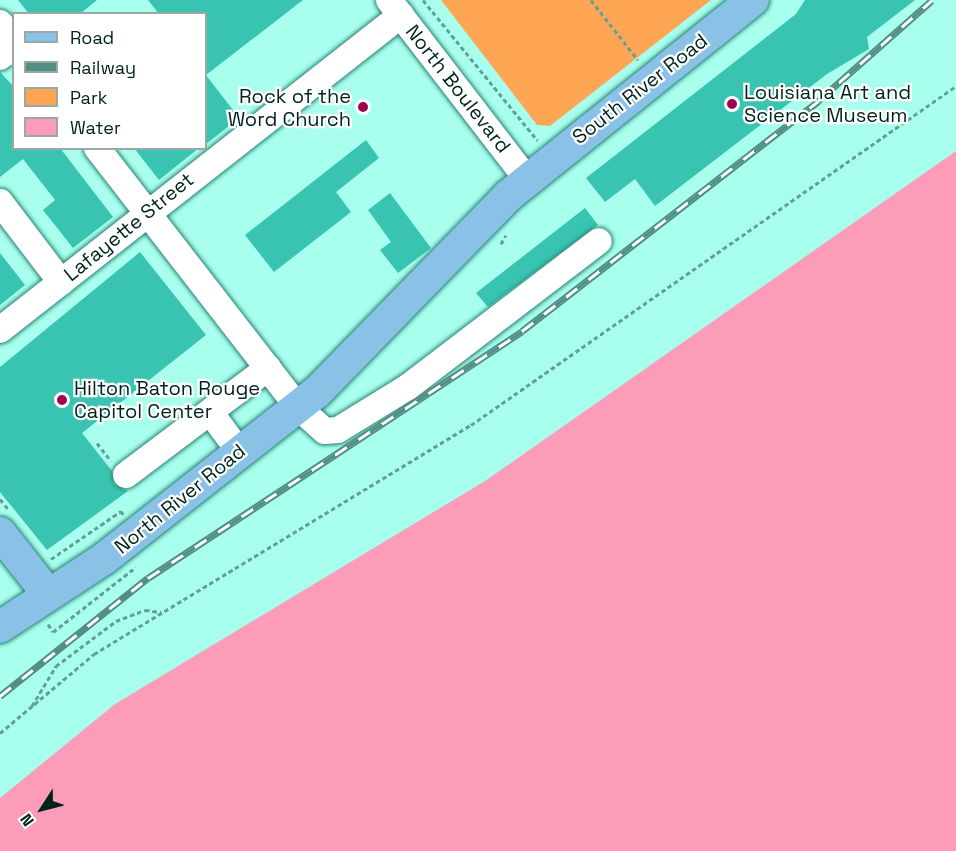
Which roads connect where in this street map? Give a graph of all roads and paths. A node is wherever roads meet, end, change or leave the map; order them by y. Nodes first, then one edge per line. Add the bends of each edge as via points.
1 (423, 0) edge
2 (591, 0) edge
3 (753, 0) edge
4 (395, 8) edge
5 (0, 23) edge
6 (12, 36) edge
7 (12, 52) edge
8 (6, 67) edge
9 (652, 78) junction
10 (956, 86) edge
11 (542, 136) dead end
12 (99, 150) edge
13 (527, 178) junction
14 (0, 202) edge
15 (146, 213) junction
16 (599, 240) dead end
17 (61, 282) junction
18 (0, 330) edge
19 (268, 368) junction
20 (298, 406) junction
21 (210, 412) junction
22 (239, 451) junction
23 (126, 475) dead end
24 (0, 499) edge
25 (7, 525) edge
26 (139, 532) junction
27 (44, 555) dead end
28 (139, 563) dead end
29 (48, 609) junction
30 (161, 612) junction
31 (0, 625) edge
32 (31, 708) junction
33 (0, 733) edge

1 - 11 path via 534,142
2 - 9 path
3 - 9 main road, South River Road
4 - 13 street, North Boulevard
4 - 15 street, Lafayette Street
5 - 6 street
7 - 8 street
9 - 13 main road, South River Road
10 - 30 path via 471,425
12 - 15 street
13 - 20 main road, North River Road via 461,240 360,354
14 - 17 street
15 - 17 street, Lafayette Street
15 - 19 street
16 - 20 street via 417,381 338,430 325,431
17 - 18 street, Lafayette Street
19 - 20 street
19 - 21 street
20 - 22 main road, North River Road
21 - 22 street
21 - 23 street
22 - 26 main road, North River Road
24 - 25 path
25 - 29 main road
26 - 27 path via 121,511 56,558
26 - 29 main road, North River Road
28 - 29 path via 80,606 53,632
29 - 31 main road, North River Road
30 - 32 path via 94,654
30 - 32 path via 145,610 116,621 56,666
32 - 33 path

